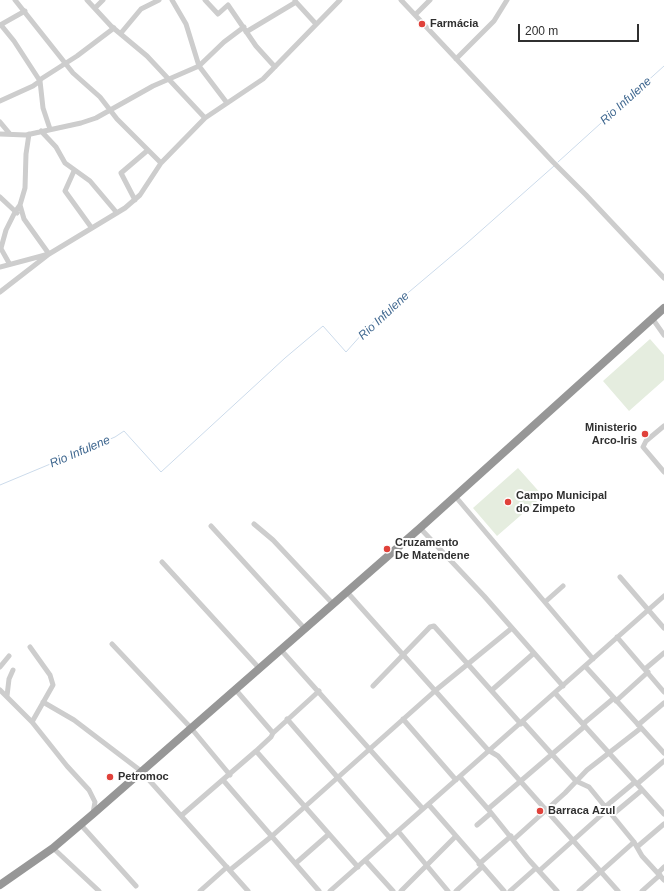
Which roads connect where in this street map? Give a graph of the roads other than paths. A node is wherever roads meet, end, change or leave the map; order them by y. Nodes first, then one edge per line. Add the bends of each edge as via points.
1 (15, 0) edge
2 (87, 0) edge
3 (103, 0) edge
4 (159, 0) edge
5 (172, 0) edge
6 (206, 0) edge
7 (232, 0) edge
8 (340, 0) edge
9 (401, 0) edge
10 (430, 0) edge
11 (507, 0) edge
12 (295, 1) edge
13 (228, 5) junction
14 (96, 8) junction
15 (24, 11) junction
16 (415, 15) junction
17 (316, 24) junction
18 (0, 25) edge
19 (114, 28) junction
20 (245, 30) junction
21 (121, 33) junction
22 (456, 59) junction
23 (65, 63) junction
24 (199, 66) junction
25 (275, 67) junction
26 (169, 80) junction
27 (40, 81) junction
28 (0, 101) edge
29 (227, 103) junction
30 (110, 111) junction
31 (206, 118) junction
32 (0, 122) edge
33 (50, 129) junction
34 (41, 131) junction
35 (0, 134) edge
36 (10, 134) junction
37 (29, 134) junction
38 (148, 150) junction
39 (161, 163) junction
40 (74, 171) junction
41 (0, 197) edge
42 (135, 200) junction
43 (20, 205) junction
44 (15, 212) junction
45 (117, 213) junction
46 (24, 219) junction
47 (91, 228) junction
48 (0, 248) edge
49 (49, 254) junction
50 (9, 263) junction
51 (0, 267) edge
52 (664, 278) edge
53 (0, 292) edge
54 (664, 308) edge
55 (652, 318) junction
56 (664, 335) edge
57 (664, 426) edge
58 (664, 472) edge
59 (455, 496) junction
60 (254, 524) dead end
61 (211, 526) dead end
62 (420, 528) junction
63 (162, 562) dead end
64 (620, 577) dead end
65 (563, 586) dead end
66 (347, 592) junction
67 (664, 596) edge
68 (545, 602) junction
69 (333, 604) junction
70 (648, 609) junction
71 (512, 628) junction
72 (664, 628) edge
73 (305, 629) junction
74 (617, 637) junction
75 (112, 644) dead end
76 (30, 647) dead end
77 (281, 650) junction
78 (534, 653) junction
79 (664, 653) edge
80 (404, 655) junction
81 (9, 656) dead end
82 (593, 659) junction
83 (468, 664) junction
84 (585, 666) junction
85 (0, 667) edge
86 (259, 668) junction
87 (13, 670) dead end
88 (647, 671) junction
89 (373, 686) dead end
90 (563, 686) junction
91 (235, 688) junction
92 (0, 690) edge
93 (436, 690) junction
94 (492, 690) junction
95 (319, 691) junction
96 (664, 692) edge
97 (555, 693) junction
98 (6, 696) junction
99 (615, 699) junction
100 (43, 702) junction
101 (664, 703) edge
102 (404, 718) junction
103 (287, 719) junction
104 (32, 722) junction
105 (522, 723) junction
106 (584, 725) junction
107 (640, 726) junction
108 (191, 728) junction
109 (273, 733) junction
110 (370, 749) junction
111 (488, 750) junction
112 (256, 751) junction
113 (610, 753) junction
114 (664, 753) edge
115 (552, 755) junction
116 (664, 762) edge
117 (141, 771) junction
118 (230, 774) junction
119 (337, 778) junction
120 (458, 779) junction
121 (223, 780) junction
122 (520, 781) junction
123 (576, 781) junction
124 (636, 783) junction
125 (642, 790) junction
126 (428, 805) junction
127 (305, 806) junction
128 (606, 808) junction
129 (423, 809) junction
130 (490, 811) junction
131 (547, 811) junction
132 (93, 814) junction
133 (664, 814) edge
134 (182, 815) junction
135 (612, 815) junction
136 (664, 824) edge
137 (81, 825) junction
138 (476, 825) dead end
139 (398, 831) junction
140 (330, 834) junction
141 (272, 836) junction
142 (456, 836) junction
143 (390, 838) junction
144 (512, 838) junction
145 (573, 841) junction
146 (635, 845) junction
147 (53, 848) junction
148 (365, 860) junction
149 (296, 863) junction
150 (481, 865) junction
151 (428, 866) junction
152 (358, 867) junction
153 (664, 867) edge
154 (229, 868) junction
155 (538, 869) junction
156 (601, 872) junction
157 (659, 874) junction
158 (664, 880) edge
159 (0, 885) edge
160 (136, 886) dead end
161 (334, 890) edge
162 (99, 891) edge
163 (200, 891) edge
164 (248, 891) edge
165 (319, 891) edge
166 (393, 891) edge
167 (401, 891) edge
168 (448, 891) edge
169 (456, 891) edge
170 (504, 891) edge
171 (510, 891) edge
172 (557, 891) edge
173 (579, 891) edge
174 (618, 891) edge
175 (642, 891) edge

1 - 15 street
2 - 14 street
3 - 14 street
4 - 21 street via 141,9
5 - 24 street via 185,20
6 - 13 street via 218,14
7 - 13 street
8 - 17 street
9 - 16 street
10 - 16 street
11 - 22 street via 494,21
12 - 17 street
12 - 20 street
13 - 20 street
14 - 19 street
15 - 18 street
15 - 23 street
16 - 22 street
17 - 25 street
18 - 27 street via 14,41
19 - 21 street
19 - 23 street
20 - 24 street via 224,42
20 - 25 street
21 - 26 street
22 - 52 street
23 - 27 street
23 - 30 street via 100,97
24 - 26 street
24 - 29 street
25 - 29 street via 253,87
26 - 30 street via 152,86
26 - 31 street
27 - 28 street
27 - 33 street
29 - 31 street
30 - 33 street via 88,121
30 - 38 street
31 - 39 street
32 - 36 street
33 - 34 street
34 - 37 street
34 - 40 street via 56,147 61,159
35 - 36 street
36 - 37 street
37 - 43 street via 25,188
38 - 39 street
38 - 42 street via 121,173
39 - 42 street via 146,188
40 - 45 street via 90,181
40 - 47 street via 65,191
41 - 44 street
42 - 45 street
43 - 44 street
43 - 46 street
44 - 46 street
44 - 48 street
45 - 47 street
46 - 49 street
47 - 49 street
48 - 50 street
49 - 50 street
49 - 53 street
50 - 51 street
54 - 55 highway
55 - 56 street
55 - 59 highway
57 - 58 street via 646,441 643,447
59 - 62 highway
59 - 68 street
60 - 69 street via 273,540
61 - 73 street
62 - 66 highway
62 - 71 street
63 - 86 street
64 - 70 street
65 - 68 street
66 - 69 highway
66 - 80 street
67 - 70 street
68 - 82 street
69 - 73 highway
70 - 72 street
70 - 74 street
71 - 78 street
71 - 83 street
73 - 77 highway
74 - 82 street
74 - 88 street
75 - 108 street
76 - 100 street via 53,681
77 - 86 highway
77 - 95 street
78 - 90 street
78 - 94 street
79 - 88 street
80 - 83 street via 430,627 434,626
80 - 89 street
80 - 93 street
81 - 85 street
82 - 84 street
83 - 93 street
83 - 94 street
84 - 90 street
84 - 99 street
86 - 91 highway
87 - 98 street
88 - 96 street
88 - 99 street
90 - 97 street
91 - 108 highway
91 - 109 street
92 - 98 street
93 - 102 street
93 - 111 street
94 - 105 street
95 - 103 street
95 - 110 street
97 - 105 street
97 - 106 street
98 - 104 street
99 - 106 street
99 - 107 street
100 - 104 street
100 - 117 street via 74,720
101 - 107 street
102 - 110 street
102 - 120 street
103 - 109 street
103 - 119 street
104 - 132 street via 93,796
105 - 111 street
105 - 115 street
106 - 113 street
106 - 115 street
107 - 113 street
107 - 114 street
108 - 117 highway
108 - 118 street
109 - 112 street
110 - 119 street
110 - 129 street
111 - 120 street
111 - 122 street via 498,756
112 - 118 street
112 - 127 street
113 - 123 street
113 - 124 street
115 - 122 street
115 - 123 street
116 - 124 street
117 - 132 highway
117 - 134 street
118 - 121 street
119 - 127 street
119 - 143 street
120 - 126 street
120 - 130 street
121 - 134 street
121 - 141 street
122 - 130 street
122 - 131 street
123 - 128 street via 589,787
123 - 131 street
124 - 125 street
124 - 128 street
125 - 133 street
125 - 135 street
126 - 129 street
126 - 142 street
127 - 140 street
127 - 141 street
128 - 135 street
128 - 145 street
129 - 139 street
130 - 138 street
130 - 144 street
131 - 144 street
131 - 145 street
132 - 137 highway
134 - 154 street
135 - 146 street
136 - 146 street
137 - 147 highway
137 - 160 street
139 - 143 street
139 - 151 street
140 - 149 street
140 - 152 street
141 - 149 street
141 - 154 street
142 - 150 street
142 - 151 street
143 - 148 street
144 - 150 street
144 - 155 street
145 - 155 street
145 - 156 street
146 - 156 street
146 - 157 street
147 - 159 highway
147 - 162 street
148 - 152 street
148 - 166 street
149 - 165 street
150 - 169 street
150 - 170 street
151 - 167 street
151 - 168 street
152 - 161 street
153 - 157 street
154 - 163 street
154 - 164 street
155 - 171 street
155 - 172 street
156 - 173 street
156 - 174 street
157 - 158 street
157 - 175 street

